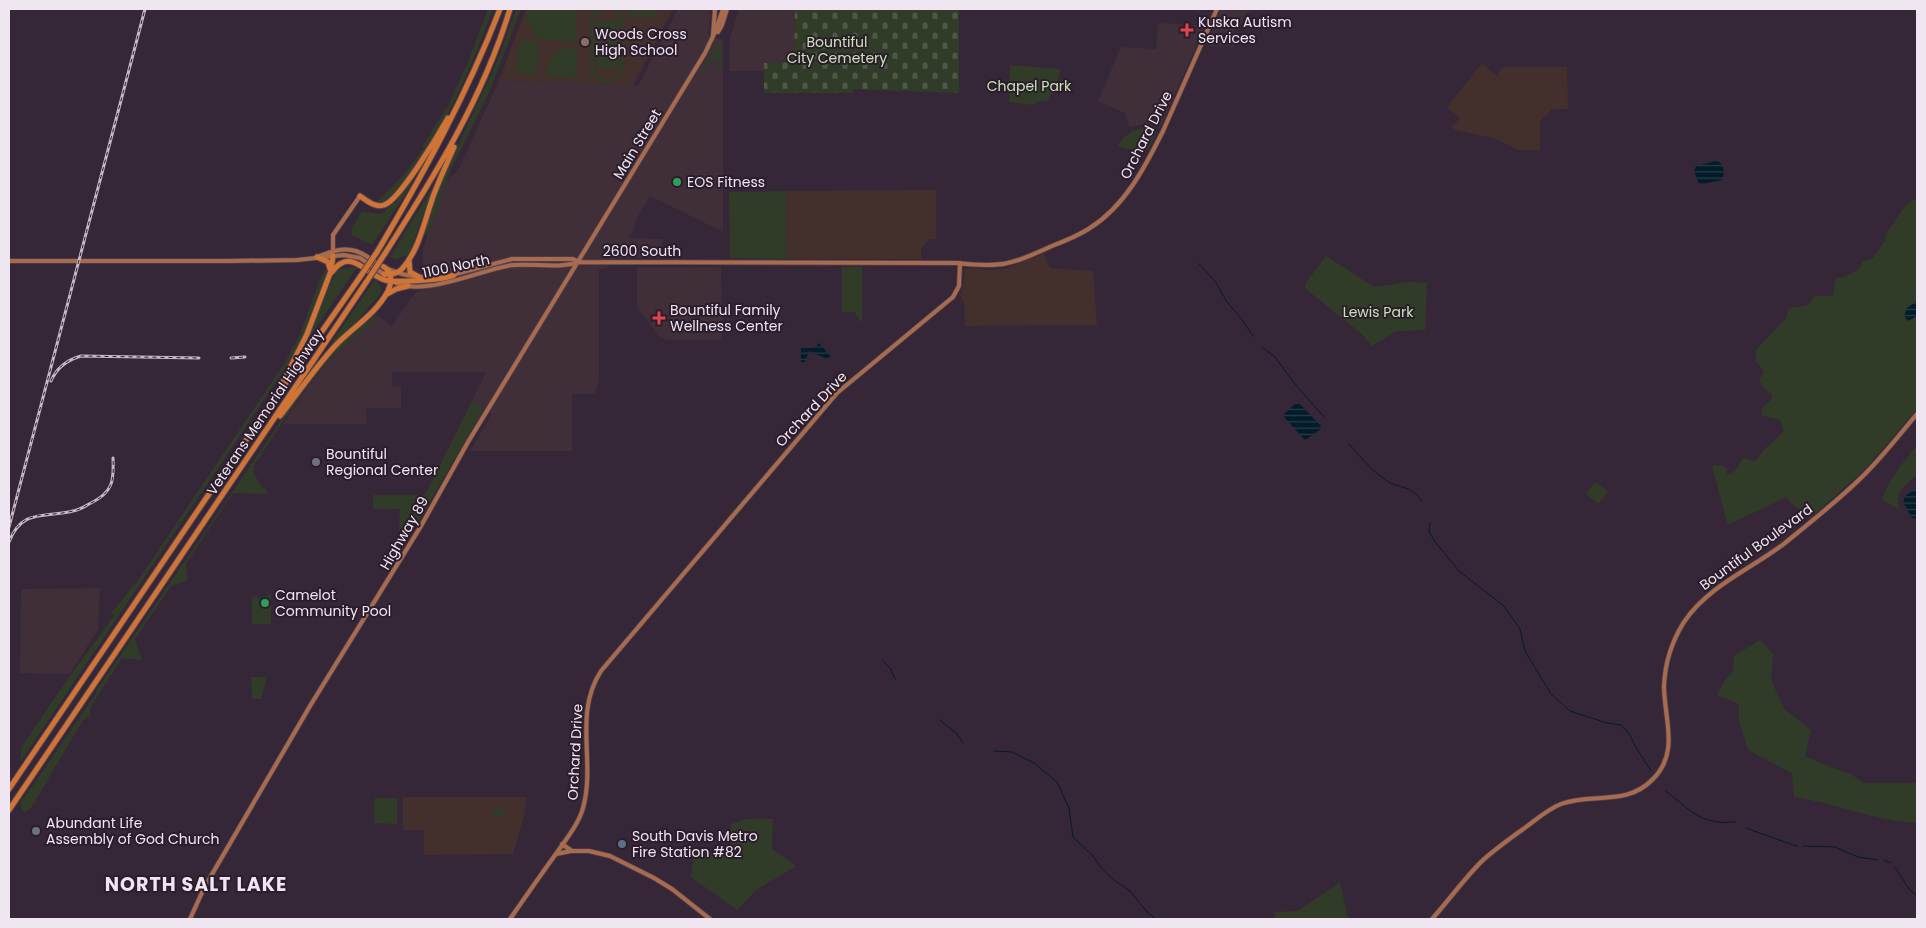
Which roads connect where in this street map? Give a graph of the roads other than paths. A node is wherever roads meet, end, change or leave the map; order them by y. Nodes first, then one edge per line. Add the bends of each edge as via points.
1 (500, 9) edge
2 (510, 9) edge
3 (715, 9) edge
4 (723, 9) edge
5 (727, 9) edge
6 (1216, 9) edge
7 (713, 38) junction
8 (467, 88) junction
9 (472, 103) junction
10 (360, 196) joint
11 (333, 254) junction
12 (317, 257) junction
13 (409, 258) junction
14 (9, 261) edge
15 (579, 262) junction
16 (960, 264) junction
17 (384, 267) junction
18 (397, 273) junction
19 (384, 274) joint
20 (454, 274) junction
21 (329, 276) junction
22 (419, 277) junction
23 (391, 278) junction
24 (408, 286) junction
25 (385, 296) junction
26 (272, 402) junction
27 (1917, 414) edge
28 (254, 450) junction
29 (10, 787) edge
30 (10, 808) edge
31 (562, 844) junction
32 (572, 851) junction
33 (556, 854) junction
34 (190, 919) edge
35 (510, 919) edge
36 (710, 919) edge
37 (1432, 919) edge

1 - 8 highway, Veterans Memorial Highway
2 - 9 highway, Veterans Memorial Highway
3 - 7 main road
4 - 7 main road
5 - 7 main road via 722,26
6 - 16 main road, Orchard Drive via 1153,151 1128,192 1113,208 1085,231 1018,261 991,266
7 - 15 main road, Main Street
8 - 10 highway via 416,170 390,202 380,206
8 - 26 highway, Veterans Memorial Highway, bridge via 377,252
9 - 13 highway
9 - 28 highway, Veterans Memorial Highway, bridge via 446,156 384,255
10 - 11 main road via 333,235
11 - 12 main road
11 - 17 main road, 2600 South via 358,251
11 - 19 main road via 356,256
11 - 21 highway
12 - 14 main road via 292,260
12 - 21 highway via 329,264
13 - 18 highway
13 - 22 highway via 410,270
15 - 16 main road, 2600 South
15 - 20 main road, 2600 South via 572,259 512,259
15 - 24 main road, 1100 North via 509,266 447,283
15 - 34 main road, Highway 89 via 310,706 242,821
16 - 31 main road, Orchard Drive via 960,283 953,297 837,393 601,670 590,693 586,713 586,787 582,814
17 - 18 main road, 2600 South
17 - 23 highway
18 - 22 main road, 2600 South
18 - 23 highway
19 - 23 highway
20 - 22 main road, 2600 South
20 - 23 highway via 435,280
21 - 23 highway via 339,265 351,262 360,264 379,278
21 - 26 highway via 303,343
23 - 24 main road, 1100 North via 399,285
23 - 25 highway
24 - 25 highway via 396,288
25 - 28 highway via 332,349
26 - 29 highway, Veterans Memorial Highway
27 - 37 main road, Bountiful Boulevard via 1879,459 1844,493 1778,548 1712,592 1686,619 1675,638 1666,668 1665,698 1670,745 1664,766 1653,780 1622,796 1577,800 1551,809 1483,860
28 - 30 highway, Veterans Memorial Highway
31 - 32 main road
31 - 33 main road, Orchard Drive
32 - 33 main road
32 - 36 main road via 593,852 618,860 668,886
33 - 35 main road, Orchard Drive

